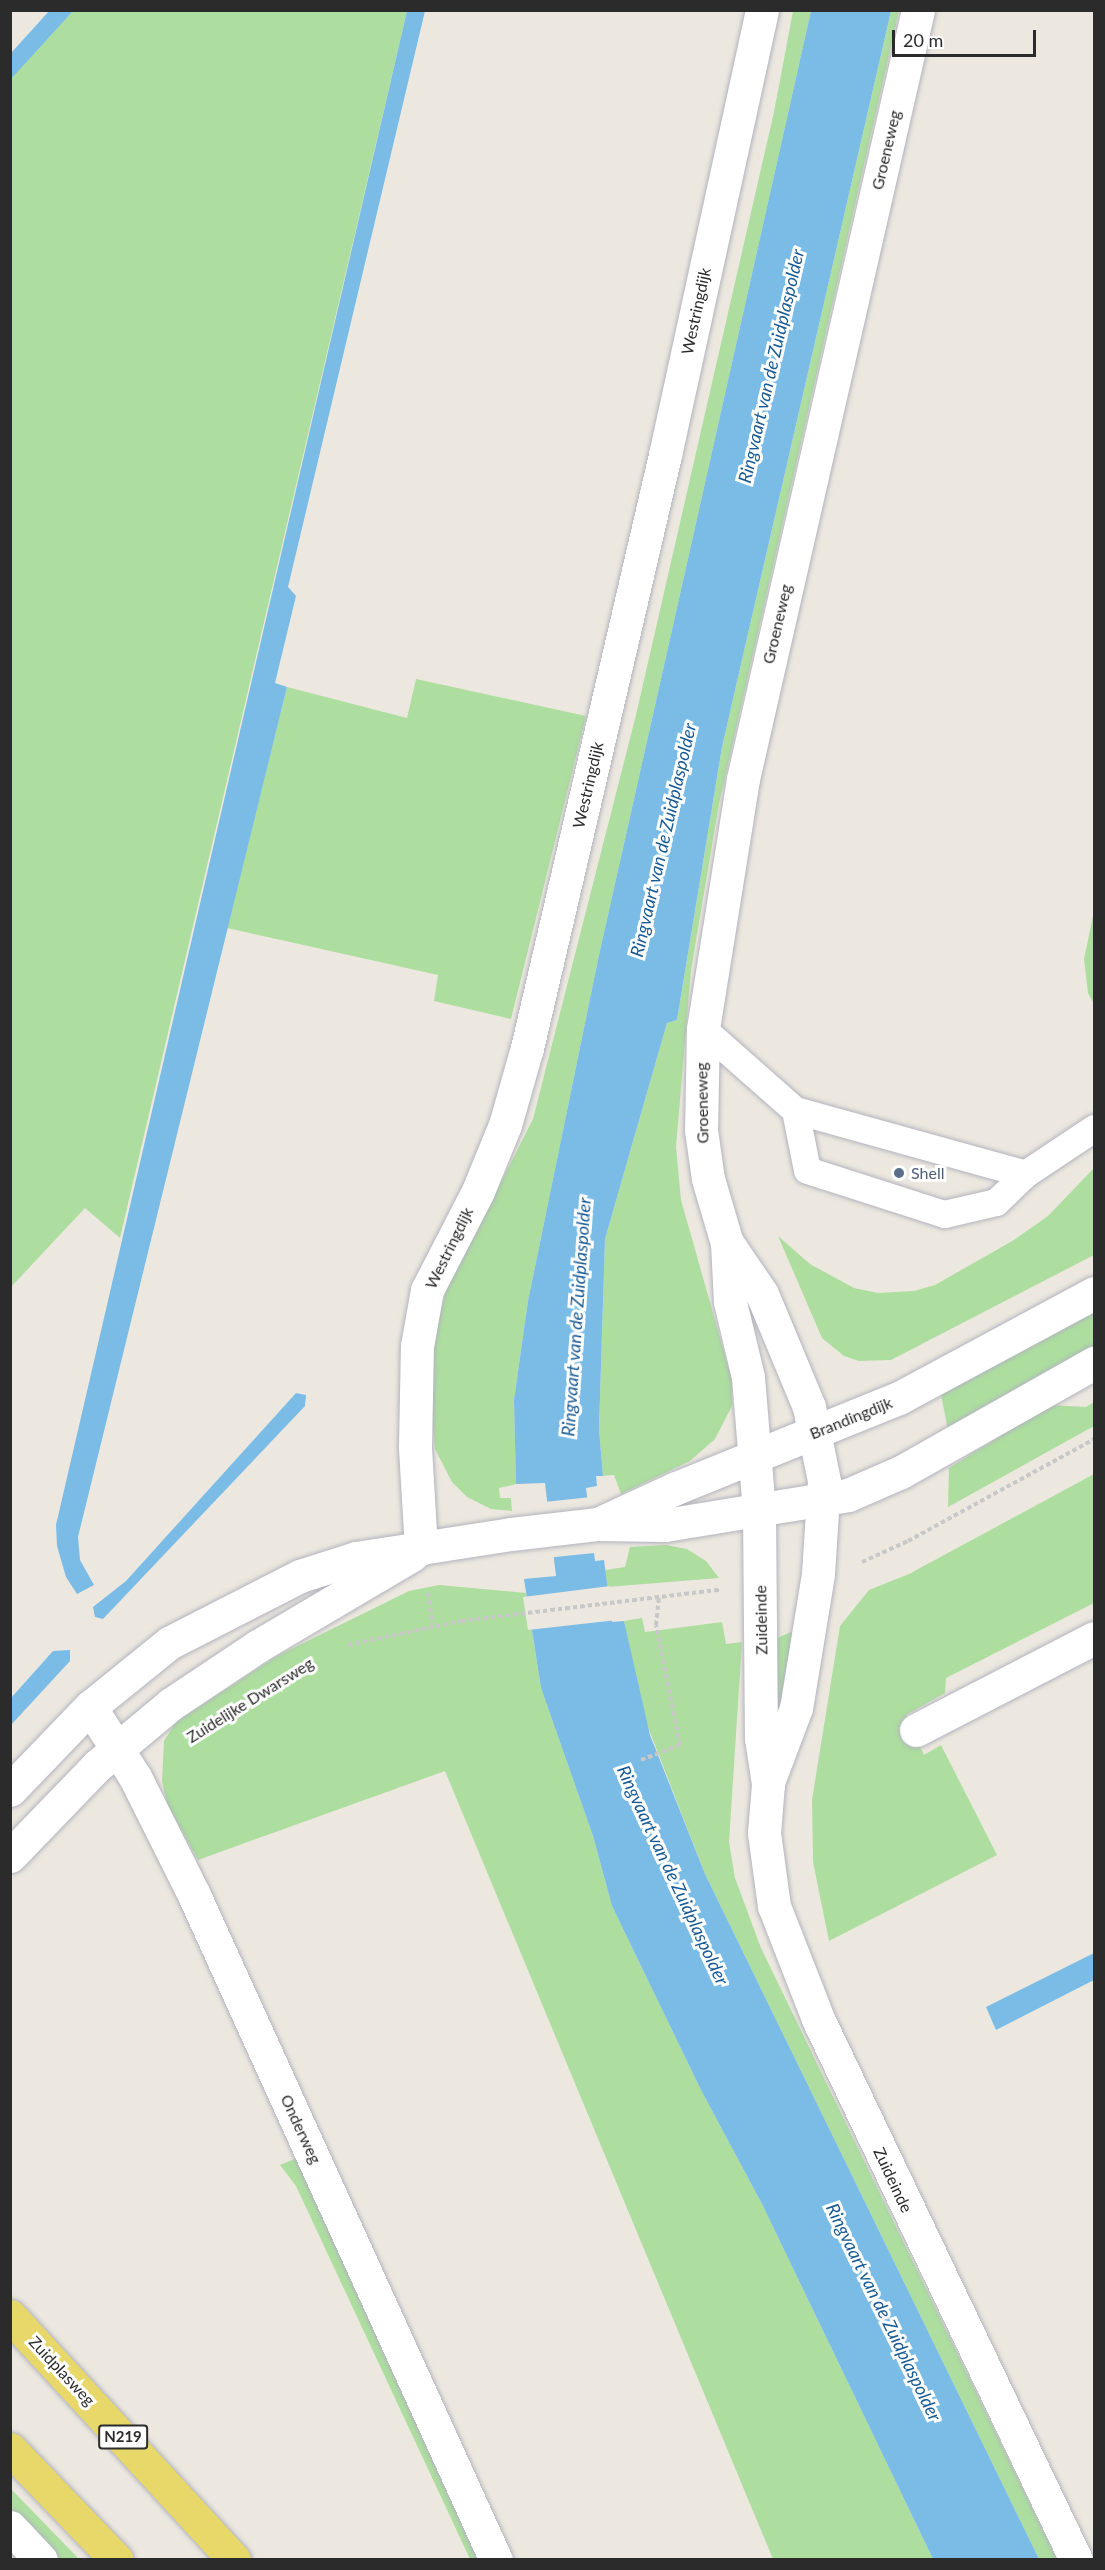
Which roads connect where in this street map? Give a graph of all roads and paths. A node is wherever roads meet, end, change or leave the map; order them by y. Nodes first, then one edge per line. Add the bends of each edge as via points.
1 (762, 10) edge
2 (918, 10) edge
3 (704, 1029) junction
4 (795, 1110) junction
5 (1095, 1128) edge
6 (1025, 1174) junction
7 (727, 1243) junction
8 (1095, 1293) edge
9 (1095, 1363) edge
10 (814, 1433) junction
11 (1095, 1439) edge
12 (753, 1457) junction
13 (825, 1500) junction
14 (759, 1511) junction
15 (584, 1525) junction
16 (421, 1549) junction
17 (818, 1574) junction
18 (760, 1585) junction
19 (659, 1598) junction
20 (1095, 1638) edge
21 (340, 1647) dead end
22 (90, 1707) junction
23 (916, 1730) dead end
24 (116, 1749) junction
25 (641, 1760) dead end
26 (768, 1784) junction
27 (10, 1790) edge
28 (10, 1856) edge
29 (10, 2316) edge
30 (10, 2450) edge
31 (10, 2528) edge
32 (41, 2559) edge
33 (117, 2559) edge
34 (234, 2559) edge
35 (496, 2559) edge
36 (1076, 2559) edge

1 - 16 street, Westringdijk via 665,454 527,1048 505,1125 478,1191 427,1290 417,1346 415,1447
2 - 3 street, Groeneweg via 743,779
3 - 4 lane
3 - 7 street, Groeneweg via 701,1130 708,1179
4 - 6 lane
4 - 6 lane via 807,1170 944,1215 996,1202
5 - 6 lane
7 - 10 street, Groeneweg via 762,1294 808,1407
7 - 12 street, Groeneweg via 730,1302 748,1377
8 - 10 street, Brandingdijk via 956,1369
9 - 13 street via 901,1472
10 - 12 street, Brandingdijk
10 - 13 street, Groeneweg
11 - 17 path via 908,1542 863,1562
12 - 14 street, Zuideinde
12 - 15 street, Brandingdijk
13 - 14 street
13 - 17 street, Zuideinde
14 - 15 street via 665,1525
14 - 18 street, Zuideinde
15 - 16 street
16 - 22 street via 329,1566 236,1606 169,1643
16 - 24 street via 213,1675
17 - 26 street, Zuideinde via 796,1708
18 - 19 path
18 - 26 street, Zuideinde via 761,1738
19 - 21 path via 404,1630
19 - 25 path via 656,1625 680,1745
20 - 23 street
22 - 24 street, Onderweg
22 - 27 street
24 - 28 street
24 - 35 street, Onderweg via 135,1777 199,1906
26 - 36 street, Zuideinde via 766,1863 774,1906 796,1970 958,2319
29 - 34 main road, Zuidplasweg / N219
30 - 33 main road
31 - 32 street

